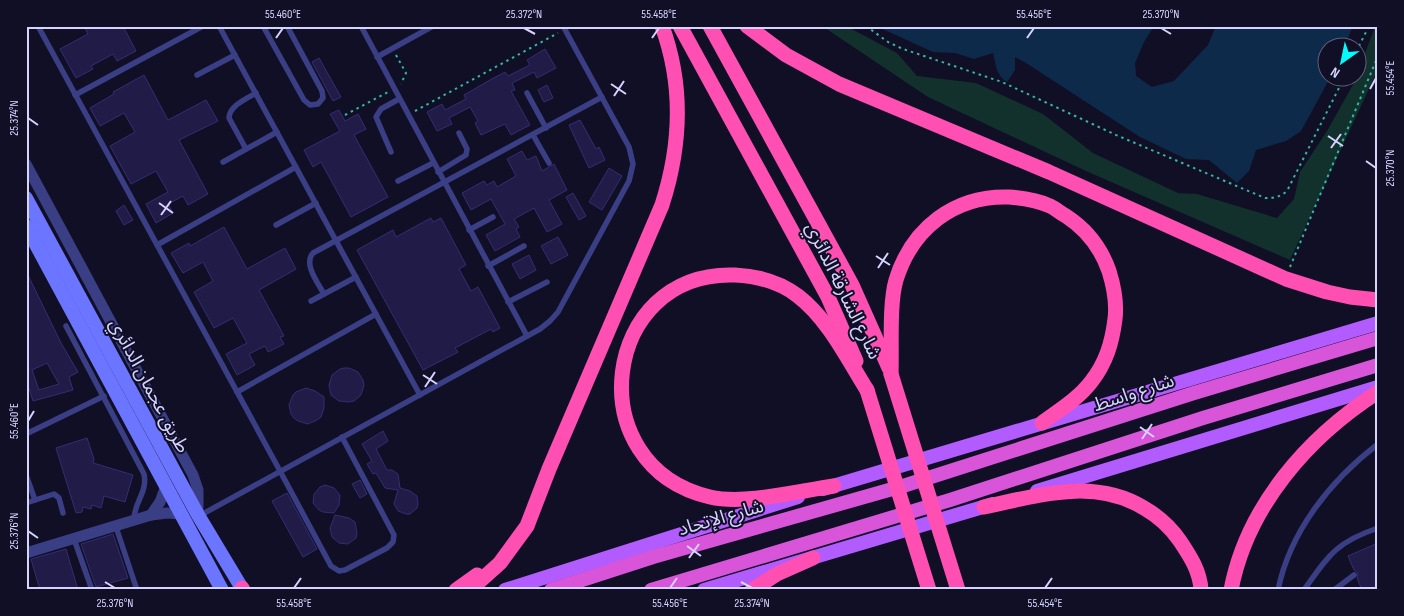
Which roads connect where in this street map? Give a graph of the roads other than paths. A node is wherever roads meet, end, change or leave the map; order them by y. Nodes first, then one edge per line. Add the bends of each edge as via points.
1 (38, 26) edge
2 (203, 26) edge
3 (219, 26) edge
4 (263, 26) edge
5 (287, 26) edge
6 (433, 26) edge
7 (662, 26) edge
8 (680, 26) edge
9 (710, 26) edge
10 (747, 26) edge
11 (361, 27) edge
12 (564, 28) edge
13 (235, 55) junction
14 (377, 57) junction
15 (198, 75) dead end
16 (256, 93) junction
17 (527, 93) dead end
18 (75, 95) junction
19 (602, 97) junction
20 (399, 99) junction
21 (546, 128) junction
22 (277, 132) junction
23 (459, 133) dead end
24 (533, 135) junction
25 (246, 149) junction
26 (391, 152) dead end
27 (223, 162) dead end
28 (433, 163) junction
29 (549, 163) dead end
30 (26, 164) edge
31 (296, 167) junction
32 (438, 172) junction
33 (398, 181) dead end
34 (444, 183) junction
35 (26, 198) edge
36 (316, 203) junction
37 (493, 217) dead end
38 (276, 224) dead end
39 (26, 226) edge
40 (469, 230) junction
41 (337, 241) junction
42 (157, 245) junction
43 (524, 246) dead end
44 (26, 247) edge
45 (43, 256) junction
46 (488, 266) junction
47 (356, 277) junction
48 (547, 282) dead end
49 (324, 294) junction
50 (1378, 300) edge
51 (311, 301) dead end
52 (508, 302) junction
53 (376, 314) junction
54 (1378, 323) edge
55 (66, 326) dead end
56 (527, 336) junction
57 (1378, 338) edge
58 (1378, 365) edge
59 (891, 374) junction
60 (1378, 387) edge
61 (867, 390) junction
62 (237, 392) junction
63 (1378, 392) edge
64 (420, 395) junction
65 (104, 396) junction
66 (1042, 423) junction
67 (26, 434) edge
68 (342, 437) junction
69 (1378, 444) edge
70 (548, 469) junction
71 (280, 471) junction
72 (26, 475) edge
73 (166, 486) junction
74 (834, 486) junction
75 (903, 486) joint
76 (35, 500) junction
77 (26, 503) edge
78 (984, 507) junction
79 (63, 513) dead end
80 (181, 514) junction
81 (151, 515) junction
82 (198, 516) junction
83 (134, 521) junction
84 (116, 527) junction
85 (1378, 528) edge
86 (74, 539) junction
87 (26, 553) edge
88 (814, 558) junction
89 (1354, 576) dead end
90 (242, 589) edge
91 (92, 590) edge
92 (137, 590) edge
93 (222, 590) edge
94 (456, 590) edge
95 (470, 590) edge
96 (505, 590) edge
97 (551, 590) edge
98 (651, 590) edge
99 (704, 590) edge
100 (752, 590) edge
101 (929, 590) edge
102 (958, 590) edge
103 (1200, 590) edge
104 (1231, 590) edge
105 (1278, 590) edge
106 (1304, 590) edge
107 (1334, 590) edge

1 - 18 lane
2 - 18 lane
3 - 13 lane
4 - 5 lane via 304,100 310,105 318,104 323,98 322,91
6 - 14 lane
7 - 70 highway via 673,64 678,113 669,184
8 - 61 highway, شارع الشارقة الدائري via 828,297
9 - 59 highway, شارع الشارقة الدائري via 845,272
10 - 50 highway via 786,55 839,84 1049,172 1286,279 1334,294
11 - 14 lane
12 - 19 lane
13 - 15 lane
13 - 16 lane
14 - 20 lane
16 - 22 lane
16 - 25 lane via 229,113
17 - 21 lane
18 - 42 lane
19 - 21 lane
19 - 56 lane via 631,153 631,176 558,312 546,325
20 - 26 lane via 381,109 376,117
20 - 28 lane
21 - 24 lane
22 - 25 lane
22 - 31 lane
23 - 32 lane via 467,149 466,155
24 - 29 lane
24 - 34 lane
25 - 27 lane
28 - 32 lane
28 - 33 lane
30 - 82 street via 193,475 198,490
31 - 36 lane
31 - 42 lane
32 - 34 lane
34 - 40 lane
34 - 41 lane
35 - 82 main road, طريق عجمان الدائري
36 - 38 lane
36 - 41 lane
37 - 40 lane
39 - 45 main road, طريق عجمان الدائري
40 - 46 lane
41 - 47 lane
41 - 49 lane via 309,258
42 - 62 lane
43 - 46 lane
44 - 45 main road
45 - 73 main road, طريق عجمان الدائري
46 - 52 lane
47 - 49 lane
47 - 53 lane
48 - 52 lane
49 - 51 lane
52 - 56 lane
53 - 62 lane
53 - 64 lane
54 - 66 main road
55 - 65 lane
56 - 64 lane
57 - 75 highway, شارع واسط
58 - 98 highway
59 - 66 highway via 892,307 896,281 918,238 936,219 978,199 1024,198 1049,206 1076,222 1093,239 1106,261 1114,285 1116,310 1113,335 1100,369 1090,384
59 - 102 highway, شارع الشارقة الدائري, bridge
60 - 78 main road
61 - 74 highway via 816,313 798,295 748,275 722,274 695,280 673,290 652,307 637,327 627,349 621,394 625,419 643,454 673,482 711,497 730,499
61 - 101 highway, شارع الشارقة الدائري, bridge
62 - 71 lane
63 - 104 highway via 1324,432 1282,478 1249,535
64 - 68 lane
65 - 67 lane
65 - 83 lane via 144,474 144,490
66 - 74 main road
68 - 71 lane
68 - 71 lane via 393,532 393,542 387,548 345,570 333,569
69 - 105 lane via 1335,483 1311,513 1286,562
70 - 94 highway via 503,547 480,573
70 - 95 highway via 533,513 518,541 500,563
71 - 82 lane
72 - 76 lane
73 - 80 main road, طريق عجمان الدائري
73 - 81 street
74 - 96 main road
75 - 97 highway, شارع الإتحاد via 653,557
76 - 77 lane
76 - 79 lane via 54,494 59,498
78 - 88 main road
78 - 103 highway via 1073,490 1113,494 1134,502 1153,513 1174,532 1192,558
80 - 81 street
80 - 93 main road, طريق عجمان الدائري
81 - 83 street
82 - 90 main road, طريق عجمان الدائري
83 - 84 street
84 - 86 street
84 - 92 lane
85 - 106 lane via 1338,547 1322,563
86 - 87 street
86 - 91 lane
88 - 99 main road
88 - 100 highway via 777,574
89 - 107 lane

